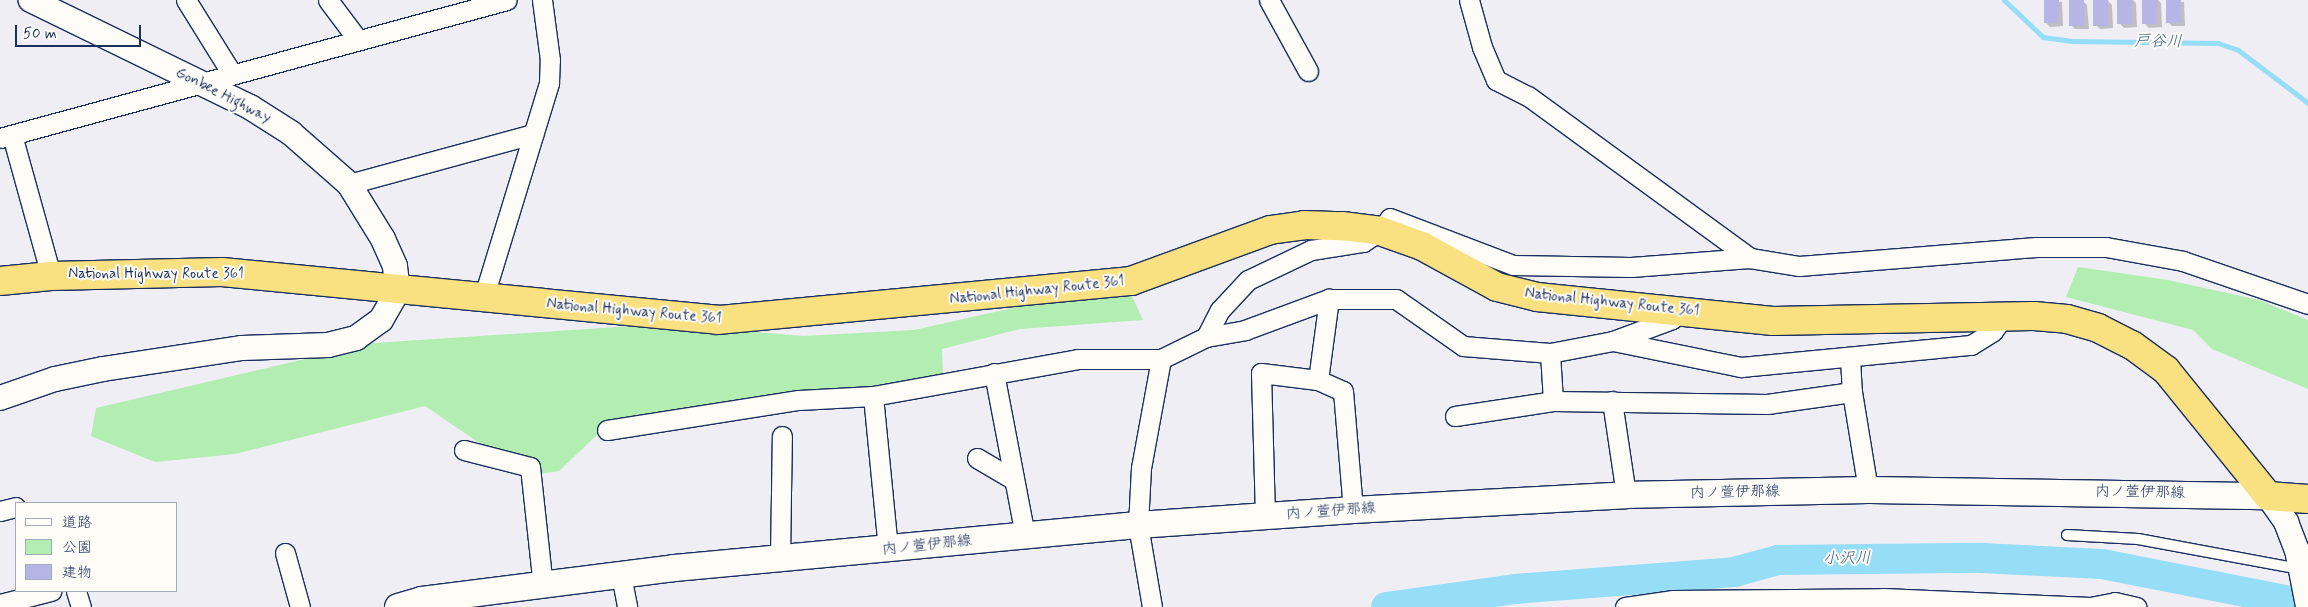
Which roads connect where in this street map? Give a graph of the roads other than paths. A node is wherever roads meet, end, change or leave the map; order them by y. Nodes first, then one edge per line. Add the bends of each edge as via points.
1 (31, 0) edge
2 (186, 0) edge
3 (328, 0) edge
4 (507, 0) edge
5 (542, 0) edge
6 (1269, 0) edge
7 (1469, 0) edge
8 (358, 40) junction
9 (1308, 71) dead end
10 (232, 74) junction
11 (197, 83) junction
12 (533, 134) junction
13 (6, 136) edge
14 (349, 184) junction
15 (1380, 231) junction
16 (1750, 258) junction
17 (51, 276) junction
18 (0, 282) edge
19 (398, 291) junction
20 (483, 299) junction
21 (1329, 299) junction
22 (2308, 304) edge
23 (1682, 311) junction
24 (2004, 316) junction
25 (1206, 337) junction
26 (1612, 341) junction
27 (1550, 353) junction
28 (1850, 357) junction
29 (1161, 359) junction
30 (994, 373) junction
31 (1318, 380) junction
32 (1852, 392) junction
33 (872, 396) junction
34 (0, 398) edge
35 (1553, 401) junction
36 (1612, 401) junction
37 (1455, 416) dead end
38 (607, 430) dead end
39 (782, 436) dead end
40 (464, 450) dead end
41 (977, 458) dead end
42 (1014, 480) junction
43 (1868, 490) junction
44 (1626, 495) junction
45 (2268, 496) junction
46 (2308, 499) edge
47 (15, 507) edge
48 (1353, 510) junction
49 (0, 511) edge
50 (1265, 516) junction
51 (1138, 525) junction
52 (2067, 535) dead end
53 (1025, 536) junction
54 (888, 550) junction
55 (285, 553) dead end
56 (780, 557) junction
57 (2305, 574) edge
58 (622, 575) junction
59 (543, 586) junction
60 (47, 592) edge
61 (76, 592) edge
62 (471, 601) edge
63 (0, 604) edge
64 (2308, 606) edge
65 (81, 607) edge
66 (300, 607) edge
67 (398, 607) edge
68 (627, 607) edge
69 (1152, 607) edge
70 (1625, 607) edge
71 (2090, 607) edge
72 (2136, 607) edge

1 - 11 street, Gonbee Highway
2 - 10 street
3 - 8 street
4 - 8 street
5 - 12 street via 550,60 549,83
6 - 9 street
7 - 16 street via 1482,47 1496,80 1528,96
8 - 10 street
10 - 11 street
11 - 13 street
11 - 14 street, Gonbee Highway via 250,107 291,133
12 - 14 street
12 - 20 street
13 - 17 street
14 - 19 street, Gonbee Highway via 383,239 395,266
15 - 16 street via 1390,218 1513,265 1631,266
15 - 20 highway, National Highway Route 361 via 1304,225 1270,230 1130,281 770,317 718,320
15 - 23 highway, National Highway Route 361 via 1422,246 1497,288 1537,297
15 - 25 street via 1363,242 1311,250 1248,280 1220,310
16 - 22 street via 1799,266 2036,247 2106,247 2183,261
17 - 18 highway, National Highway Route 361
17 - 19 highway, National Highway Route 361 via 222,272
19 - 20 highway, National Highway Route 361
19 - 34 street via 381,320 356,338 328,345 242,348 103,369 54,378
21 - 25 street via 1245,330
21 - 27 street via 1396,299 1463,346
21 - 31 street
23 - 24 highway, National Highway Route 361 via 1773,321
23 - 26 street via 1672,319
24 - 28 street via 1993,331 1971,345
24 - 45 highway, National Highway Route 361 via 2066,319 2098,328 2146,354 2191,398
25 - 29 street
26 - 27 street
26 - 28 street via 1741,367
27 - 35 street
28 - 32 street
29 - 30 street via 1078,359
29 - 51 street via 1141,468
30 - 33 street
30 - 42 street
31 - 48 street via 1343,391
31 - 50 street via 1261,373
32 - 36 street via 1767,404
32 - 43 street
33 - 38 street via 799,400
33 - 54 street
35 - 36 street
35 - 37 street
36 - 44 street
39 - 56 street
40 - 59 street via 530,467
41 - 42 street
42 - 53 street
43 - 44 main road, 内ノ萱伊那線
43 - 45 main road, 内ノ萱伊那線
44 - 48 main road, 内ノ萱伊那線
45 - 46 highway
45 - 57 street via 2286,522
47 - 49 street
48 - 50 main road, 内ノ萱伊那線
50 - 51 main road, 内ノ萱伊那線
51 - 53 main road, 内ノ萱伊那線
51 - 69 street
52 - 57 lane via 2138,539
53 - 54 main road, 内ノ萱伊那線
54 - 56 main road, 内ノ萱伊那線
55 - 66 street
56 - 58 main road, 内ノ萱伊那線
57 - 64 street
58 - 59 main road, 内ノ萱伊那線
58 - 68 street
59 - 62 main road, 内ノ萱伊那線
60 - 63 street
61 - 65 street
62 - 67 main road, 内ノ萱伊那線 via 422,600
70 - 71 street via 1673,600 1883,598
71 - 72 street via 2115,602

